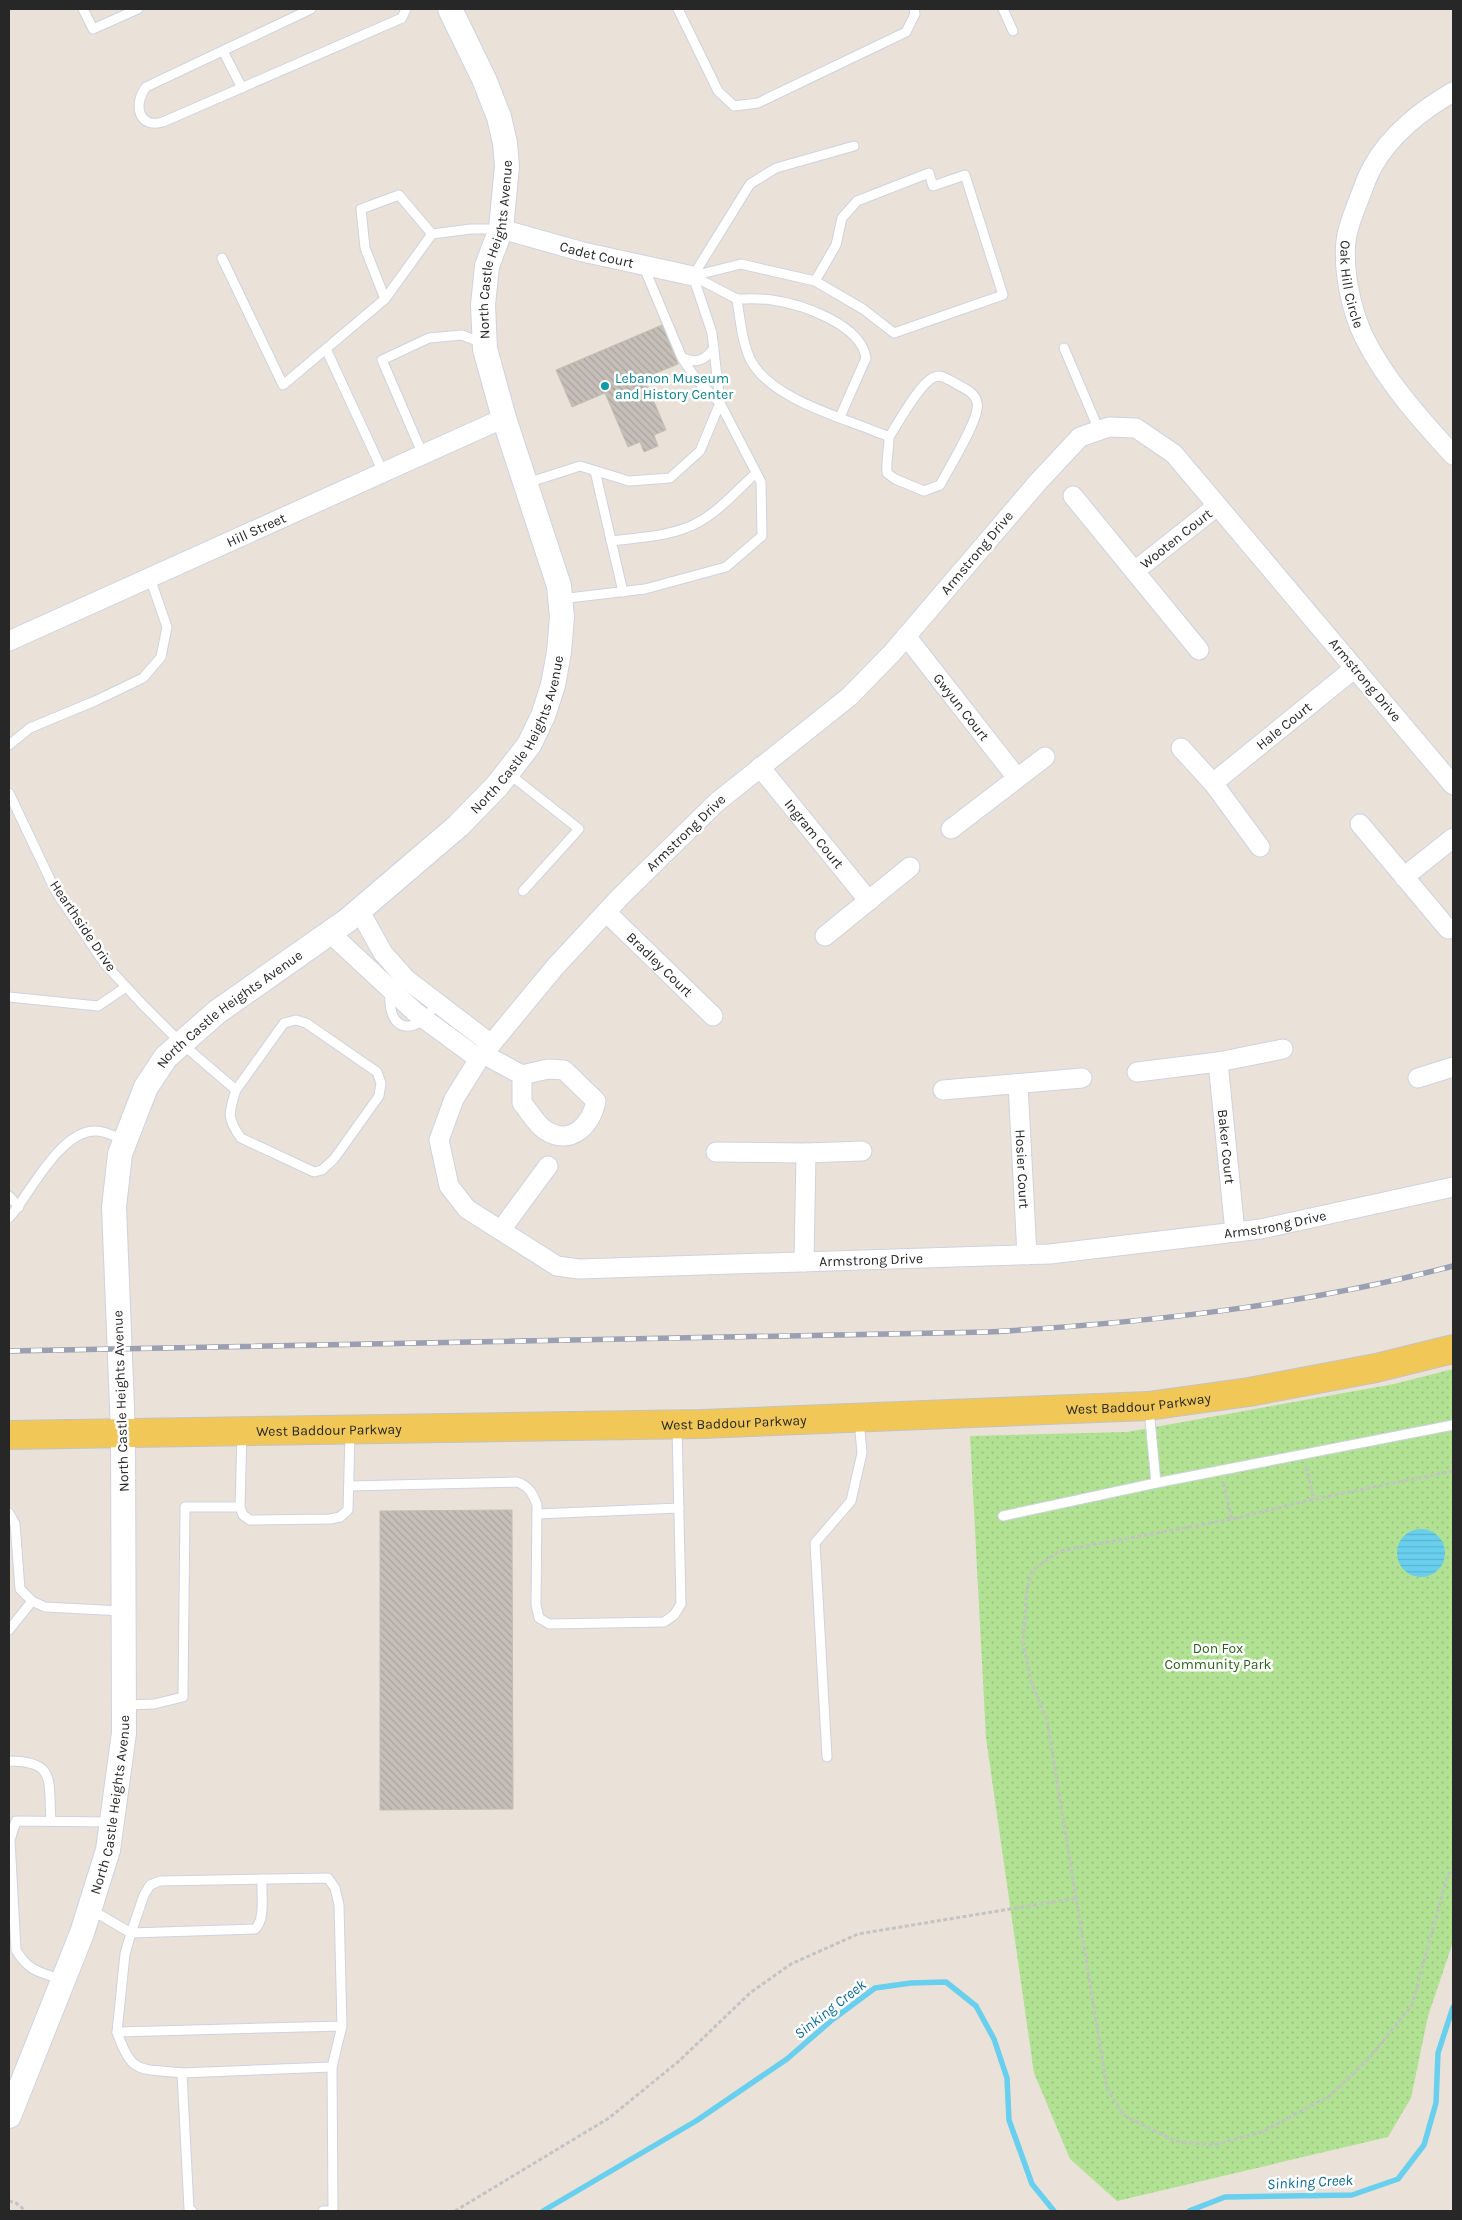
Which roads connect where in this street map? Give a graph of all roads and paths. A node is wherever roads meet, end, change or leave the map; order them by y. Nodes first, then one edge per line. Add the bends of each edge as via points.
1 (83, 9) edge
2 (138, 9) edge
3 (311, 9) edge
4 (406, 9) edge
5 (450, 9) edge
6 (678, 9) edge
7 (914, 9) edge
8 (1003, 9) edge
9 (1013, 31) dead end
10 (223, 51) junction
11 (242, 88) junction
12 (1453, 92) edge
13 (854, 146) dead end
14 (501, 229) junction
15 (432, 234) junction
16 (222, 258) dead end
17 (642, 264) junction
18 (693, 276) junction
19 (815, 281) junction
20 (385, 299) junction
21 (737, 299) junction
22 (485, 344) junction
23 (714, 348) junction
24 (1064, 348) dead end
25 (326, 349) junction
26 (682, 358) junction
27 (720, 403) junction
28 (840, 417) junction
29 (504, 418) junction
30 (1099, 430) junction
31 (890, 437) junction
32 (423, 454) junction
33 (1453, 455) edge
34 (595, 471) junction
35 (383, 472) junction
36 (756, 473) junction
37 (525, 483) junction
38 (1073, 496) dead end
39 (1217, 506) junction
40 (611, 541) junction
41 (1136, 570) junction
42 (150, 578) junction
43 (623, 592) junction
44 (560, 599) junction
45 (906, 636) junction
46 (9, 642) edge
47 (1199, 650) dead end
48 (1355, 668) junction
49 (9, 744) edge
50 (1181, 748) dead end
51 (1045, 757) dead end
52 (760, 767) junction
53 (508, 772) junction
54 (1017, 778) junction
55 (1213, 783) junction
56 (1453, 785) edge
57 (9, 793) edge
58 (1360, 824) dead end
59 (951, 828) dead end
60 (1453, 838) edge
61 (1260, 847) dead end
62 (910, 867) dead end
63 (1404, 878) junction
64 (524, 891) dead end
65 (869, 901) junction
66 (359, 910) junction
67 (606, 912) junction
68 (1448, 929) dead end
69 (330, 933) junction
70 (825, 936) dead end
71 (395, 980) junction
72 (126, 987) junction
73 (9, 997) edge
74 (436, 1003) junction
75 (713, 1016) dead end
76 (424, 1019) junction
77 (181, 1042) junction
78 (1283, 1049) dead end
79 (484, 1052) junction
80 (1218, 1062) junction
81 (1453, 1067) edge
82 (1137, 1072) dead end
83 (522, 1075) dead end
84 (1082, 1078) dead end
85 (1418, 1078) dead end
86 (1018, 1084) junction
87 (236, 1090) junction
88 (943, 1090) dead end
89 (125, 1140) junction
90 (862, 1151) dead end
91 (716, 1152) dead end
92 (806, 1153) junction
93 (548, 1166) dead end
94 (1453, 1187) edge
95 (9, 1196) edge
96 (19, 1206) junction
97 (9, 1218) edge
98 (501, 1230) junction
99 (1235, 1232) junction
100 (1027, 1255) junction
101 (804, 1262) junction
102 (1453, 1349) edge
103 (1148, 1406) junction
104 (859, 1418) junction
105 (677, 1424) junction
106 (1453, 1425) edge
107 (350, 1429) junction
108 (242, 1430) junction
109 (123, 1432) junction
110 (9, 1435) edge
111 (1303, 1454) junction
112 (1220, 1470) junction
113 (1453, 1471) edge
114 (1156, 1483) junction
115 (349, 1486) junction
116 (1314, 1499) junction
117 (240, 1508) junction
118 (679, 1508) junction
119 (9, 1514) edge
120 (537, 1514) junction
121 (1004, 1516) dead end
122 (1232, 1519) junction
123 (32, 1602) junction
124 (124, 1611) junction
125 (9, 1630) edge
126 (124, 1705) junction
127 (827, 1757) dead end
128 (9, 1761) edge
129 (12, 1820) edge
130 (51, 1821) junction
131 (112, 1822) junction
132 (1453, 1868) edge
133 (262, 1880) junction
134 (1077, 1898) junction
135 (90, 1909) junction
136 (131, 1932) junction
137 (12, 1950) edge
138 (64, 1980) junction
139 (342, 2026) junction
140 (117, 2032) junction
141 (332, 2067) junction
142 (182, 2073) junction
143 (9, 2116) edge
144 (9, 2201) edge
145 (26, 2211) edge
146 (192, 2211) edge
147 (323, 2211) edge
148 (455, 2211) edge

1 - 2 lane via 93,29
3 - 10 lane
4 - 11 lane via 402,18
5 - 14 street, North Castle Heights Avenue via 499,117 507,166
6 - 7 lane via 718,91 734,106 758,103 906,32 915,14
8 - 9 lane
10 - 11 lane
10 - 11 lane via 146,87 138,104 141,114 145,121 154,125
12 - 33 street, Oak Hill Circle via 1415,117 1373,165 1346,240 1352,301 1363,336 1379,364
13 - 18 lane via 776,168 750,184
14 - 15 lane
14 - 17 street, Cadet Court via 583,252
14 - 22 street, North Castle Heights Avenue via 487,266 483,305
15 - 20 lane
15 - 20 lane via 398,195 361,209 365,248
16 - 25 lane via 283,385
17 - 18 street, Cadet Court
17 - 26 lane
18 - 19 lane via 741,264
18 - 21 lane
18 - 23 lane
19 - 19 lane via 863,309 894,333 1003,295 965,175 933,186 929,173 857,202 842,218 836,245
20 - 25 lane
21 - 28 lane via 741,328 751,360 772,385 809,407
21 - 28 lane via 770,299 807,308 836,322 860,344 866,358
22 - 29 street, North Castle Heights Avenue
22 - 32 lane via 462,335 429,338 382,360
23 - 26 lane via 700,361
23 - 27 lane
24 - 30 lane
25 - 35 lane
26 - 27 lane
27 - 34 lane via 700,451 670,478 628,481
27 - 36 lane
28 - 31 lane
29 - 32 street, Hill Street
29 - 37 street, North Castle Heights Avenue
30 - 39 street, Armstrong Drive via 1136,428 1174,454
30 - 45 street, Armstrong Drive via 1080,437
31 - 31 lane via 887,473 924,491 932,490 940,485 974,420 978,408 976,399 970,391 939,376 930,379 920,389
32 - 35 street, Hill Street
34 - 37 lane via 580,466
34 - 40 lane
35 - 42 street, Hill Street
36 - 40 lane via 714,512 684,529
36 - 43 lane via 761,482 762,536 726,567
37 - 44 street, North Castle Heights Avenue
38 - 41 street, Wooten Court
39 - 41 street, Wooten Court
39 - 48 street, Armstrong Drive
40 - 43 lane
41 - 47 street, Wooten Court
42 - 46 street, Hill Street
42 - 49 lane via 167,627 161,657 143,678 30,728
43 - 44 lane
44 - 53 street, North Castle Heights Avenue via 562,617 553,685 529,745
45 - 52 street, Armstrong Drive via 849,696
45 - 54 street, Gwyun Court
48 - 55 street, Hale Court
48 - 56 street, Armstrong Drive
50 - 55 street
51 - 54 street
52 - 65 street, Ingram Court
52 - 67 street, Armstrong Drive via 717,802
53 - 64 lane via 579,829
53 - 66 street, North Castle Heights Avenue via 458,826
54 - 59 street
55 - 61 street
57 - 72 lane, Hearthside Drive via 56,892 104,963
58 - 63 street
60 - 63 street
62 - 65 street
63 - 68 street
65 - 70 street
66 - 69 street, North Castle Heights Avenue
66 - 71 street
67 - 75 street, Bradley Court
67 - 79 street, Armstrong Drive via 554,967
69 - 71 street
69 - 77 street, North Castle Heights Avenue via 217,1012
71 - 74 street
71 - 76 street
72 - 73 lane via 98,1006
72 - 77 lane, Hearthside Drive
74 - 76 lane
74 - 79 street
76 - 79 street
77 - 87 lane, Hearthside Drive
77 - 89 street, North Castle Heights Avenue via 166,1057 146,1087
78 - 80 street
79 - 83 street
79 - 98 street, Armstrong Drive via 454,1099 439,1140 449,1186 467,1209
80 - 82 street
80 - 99 street, Baker Court
81 - 85 street
84 - 86 street
86 - 88 street
86 - 100 street, Hosier Court
87 - 87 lane via 229,1114 233,1128 241,1138 314,1172 322,1170 334,1159 379,1096 381,1083 377,1072 306,1023 296,1020 284,1023
89 - 96 lane via 96,1131 79,1135 55,1154
89 - 109 street, North Castle Heights Avenue via 120,1154 114,1206
90 - 92 street
91 - 92 street
92 - 101 street
93 - 98 street
94 - 99 street, Armstrong Drive
95 - 96 lane
96 - 97 lane
98 - 101 street, Armstrong Drive via 557,1266 579,1269
99 - 100 street, Armstrong Drive
100 - 101 street, Armstrong Drive
102 - 103 main road, West Baddour Parkway via 1367,1370
103 - 104 main road, West Baddour Parkway
103 - 114 lane
104 - 105 main road, West Baddour Parkway
104 - 127 lane via 862,1454 851,1500 815,1543
105 - 107 main road, West Baddour Parkway
105 - 118 lane
106 - 111 lane
107 - 108 main road, West Baddour Parkway
107 - 115 lane
108 - 109 main road, West Baddour Parkway
108 - 117 lane
109 - 110 main road, West Baddour Parkway
109 - 124 street, North Castle Heights Avenue
111 - 112 lane
111 - 116 path
112 - 114 lane
112 - 122 path
113 - 116 path
114 - 121 lane
115 - 117 lane via 348,1510 340,1517 250,1520
115 - 120 lane via 517,1482 526,1485 533,1494
116 - 122 path
117 - 126 lane via 185,1507 182,1697 154,1704
118 - 120 lane
118 - 120 lane via 681,1604 664,1622 549,1624 539,1618 536,1605
119 - 123 lane via 15,1524 20,1589
122 - 134 path via 1059,1551 1032,1571 1022,1642 1031,1681 1047,1720
123 - 124 lane via 45,1607
123 - 125 lane
124 - 126 street, North Castle Heights Avenue
126 - 131 street, North Castle Heights Avenue via 124,1733
128 - 130 lane via 26,1761 41,1766 47,1776
129 - 130 lane
129 - 137 lane
130 - 131 lane
131 - 135 street, North Castle Heights Avenue via 108,1850
132 - 134 path via 1447,1877 1412,2005 1370,2057 1331,2095 1262,2132 1213,2145 1175,2141 1123,2115 1107,2088
133 - 136 lane via 160,1881 150,1885 144,1895
133 - 136 lane via 261,1918 255,1929
133 - 139 lane via 328,1878 336,1888
134 - 148 path via 858,1934 791,1964 750,1993 678,2061 609,2118
135 - 136 lane
135 - 138 street, North Castle Heights Avenue
136 - 140 lane
137 - 138 lane via 32,1970
138 - 143 street, North Castle Heights Avenue
139 - 140 lane
139 - 141 lane
140 - 142 lane via 130,2062 139,2068
141 - 142 lane
141 - 147 lane via 333,2211
142 - 146 lane via 189,2208
144 - 145 path

